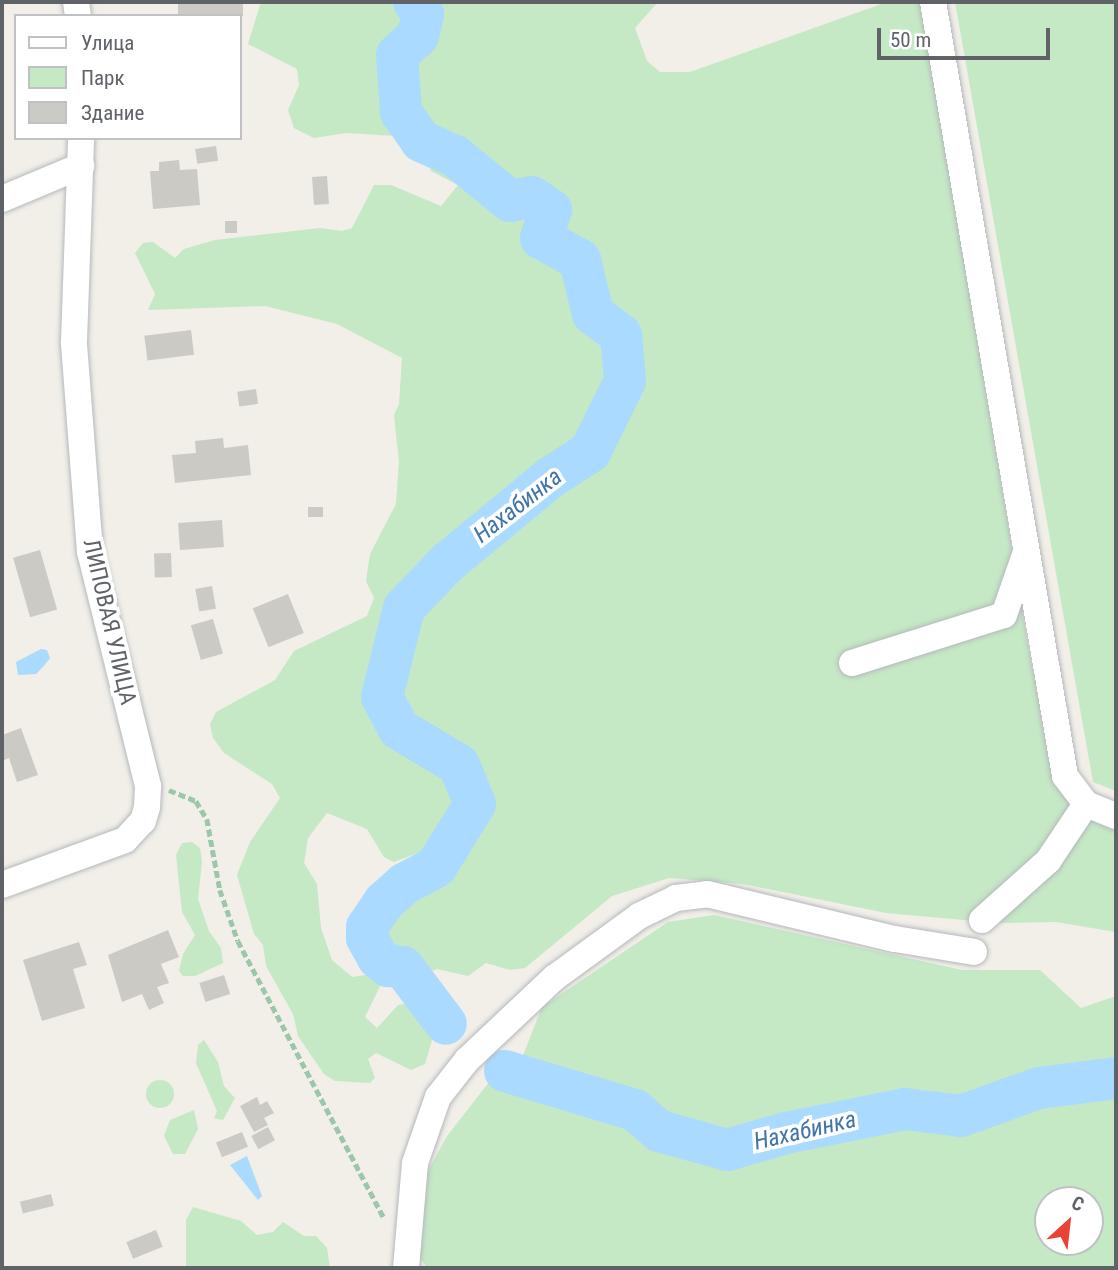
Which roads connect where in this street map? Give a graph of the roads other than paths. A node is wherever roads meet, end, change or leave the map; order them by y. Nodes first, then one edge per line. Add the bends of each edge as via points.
1 (933, 2) edge
2 (80, 140) edge
3 (81, 166) junction
4 (2, 199) edge
5 (1027, 551) junction
6 (1004, 615) junction
7 (1039, 626) junction
8 (852, 663) dead end
9 (1086, 804) junction
10 (1116, 816) edge
11 (2, 885) edge
12 (982, 920) dead end
13 (974, 952) dead end
14 (405, 1265) edge

1 - 5 street
2 - 3 street, ЛИПОВАЯ УЛИЦА
3 - 4 street
3 - 11 street, ЛИПОВАЯ УЛИЦА via 74,342 90,552 148,786 143,821 125,840
5 - 6 street
5 - 7 street
6 - 7 street
6 - 8 street
7 - 9 street via 1065,776
9 - 10 street
9 - 12 street via 1048,861
13 - 14 street via 895,939 707,894 676,898 639,916 554,978 467,1060 438,1097 415,1163

